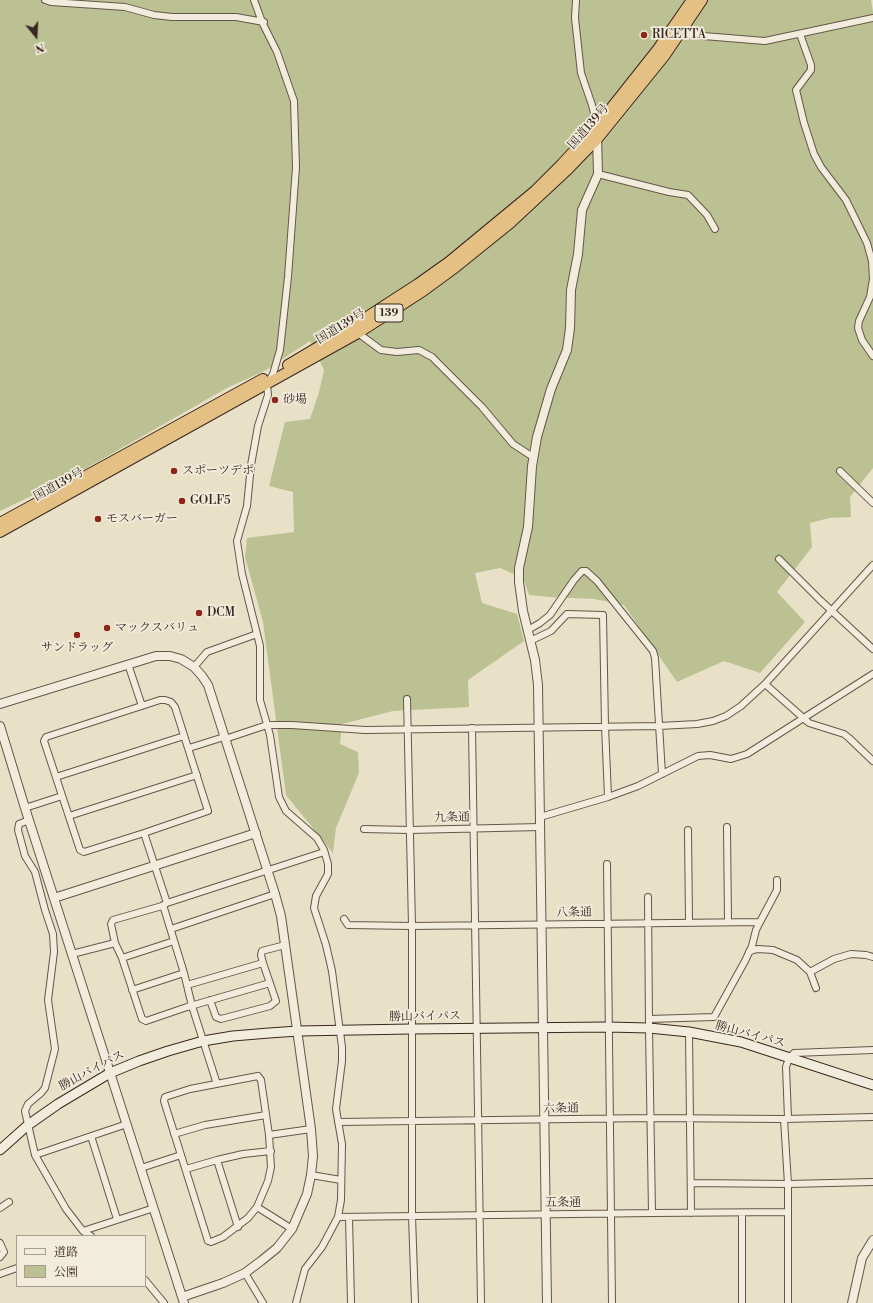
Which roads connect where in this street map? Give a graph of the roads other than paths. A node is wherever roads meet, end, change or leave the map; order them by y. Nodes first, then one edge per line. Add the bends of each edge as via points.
1 (44, 0) edge
2 (254, 0) edge
3 (576, 0) edge
4 (692, 0) edge
5 (702, 0) edge
6 (873, 18) edge
7 (264, 22) junction
8 (679, 34) junction
9 (800, 34) junction
10 (597, 126) junction
11 (597, 139) junction
12 (598, 174) junction
13 (715, 229) dead end
14 (873, 279) edge
15 (358, 333) junction
16 (873, 356) edge
17 (273, 374) junction
18 (267, 384) junction
19 (533, 457) junction
20 (840, 471) dead end
21 (873, 503) edge
22 (0, 523) edge
23 (0, 532) edge
24 (779, 558) dead end
25 (873, 565) edge
26 (832, 610) junction
27 (528, 630) junction
28 (257, 634) junction
29 (530, 641) junction
30 (873, 649) edge
31 (128, 664) junction
32 (194, 667) junction
33 (873, 674) edge
34 (765, 684) junction
35 (407, 699) dead end
36 (0, 704) edge
37 (142, 706) junction
38 (803, 718) junction
39 (266, 724) junction
40 (0, 726) edge
41 (605, 726) junction
42 (659, 726) junction
43 (539, 727) junction
44 (472, 728) junction
45 (407, 729) junction
46 (184, 736) junction
47 (225, 738) junction
48 (188, 748) junction
49 (873, 761) edge
50 (662, 774) junction
51 (197, 775) junction
52 (56, 777) junction
53 (62, 796) junction
54 (608, 797) junction
55 (25, 808) junction
56 (69, 816) junction
57 (540, 817) junction
58 (29, 820) junction
59 (540, 827) junction
60 (727, 827) dead end
61 (364, 829) dead end
62 (473, 829) junction
63 (410, 830) junction
64 (688, 830) dead end
65 (144, 833) junction
66 (256, 833) junction
67 (324, 852) junction
68 (606, 864) dead end
69 (155, 866) junction
70 (268, 870) junction
71 (777, 880) dead end
72 (275, 894) junction
73 (648, 897) dead end
74 (54, 898) junction
75 (165, 904) junction
76 (344, 919) dead end
77 (689, 922) junction
78 (728, 922) junction
79 (760, 922) junction
80 (650, 923) junction
81 (541, 924) junction
82 (607, 924) junction
83 (412, 926) junction
84 (476, 926) junction
85 (170, 929) junction
86 (174, 941) junction
87 (115, 943) junction
88 (285, 945) junction
89 (749, 952) junction
90 (72, 954) junction
91 (873, 957) edge
92 (122, 958) junction
93 (263, 963) junction
94 (810, 972) junction
95 (184, 973) junction
96 (270, 983) junction
97 (187, 985) junction
98 (816, 988) dead end
99 (132, 990) junction
100 (210, 1000) junction
101 (192, 1006) junction
102 (649, 1024) junction
103 (608, 1027) junction
104 (542, 1028) junction
105 (411, 1029) junction
106 (477, 1029) junction
107 (339, 1030) junction
108 (298, 1031) junction
109 (689, 1032) junction
110 (204, 1041) junction
111 (873, 1050) edge
112 (789, 1058) junction
113 (110, 1073) junction
114 (217, 1084) junction
115 (873, 1085) edge
116 (266, 1115) junction
117 (873, 1117) edge
118 (650, 1118) junction
119 (691, 1118) junction
120 (609, 1119) junction
121 (786, 1119) junction
122 (412, 1120) junction
123 (478, 1120) junction
124 (544, 1120) junction
125 (338, 1122) junction
126 (127, 1124) junction
127 (28, 1125) junction
128 (311, 1129) junction
129 (174, 1134) junction
130 (269, 1135) junction
131 (91, 1136) junction
132 (0, 1150) edge
133 (271, 1151) junction
134 (34, 1154) junction
135 (181, 1155) junction
136 (217, 1160) junction
137 (141, 1168) junction
138 (186, 1169) junction
139 (311, 1174) junction
140 (341, 1180) junction
141 (873, 1182) edge
142 (691, 1183) junction
143 (788, 1184) junction
144 (9, 1202) dead end
145 (257, 1207) junction
146 (0, 1208) edge
147 (154, 1208) junction
148 (787, 1212) junction
149 (652, 1213) junction
150 (691, 1213) junction
151 (742, 1213) junction
152 (545, 1214) junction
153 (611, 1214) junction
154 (481, 1215) junction
155 (412, 1216) junction
156 (338, 1217) junction
157 (349, 1217) junction
158 (117, 1220) junction
159 (238, 1226) junction
160 (292, 1229) junction
161 (83, 1231) junction
162 (89, 1235) edge
163 (873, 1240) edge
164 (0, 1243) edge
165 (0, 1257) edge
166 (16, 1268) edge
167 (245, 1273) junction
168 (0, 1274) edge
169 (146, 1281) edge
170 (183, 1300) edge
171 (164, 1303) edge
172 (263, 1303) edge
173 (296, 1303) edge
174 (351, 1303) edge
175 (415, 1303) edge
176 (481, 1303) edge
177 (546, 1303) edge
178 (612, 1303) edge
179 (742, 1303) edge
180 (788, 1303) edge
181 (852, 1303) edge

1 - 7 street via 125,7 172,17 236,17
2 - 7 street
3 - 10 street via 575,18 581,73
4 - 10 highway, 国道139号 / 139 via 658,49
5 - 8 highway, 国道139号 / 139
6 - 9 street
7 - 17 street via 294,101 296,167 280,350
8 - 9 street via 765,41
8 - 11 highway, 国道139号 / 139
9 - 14 street via 811,65 811,70 796,90 804,123 814,154 846,200 867,243
10 - 11 street
10 - 17 highway, 国道139号 / 139 via 535,191 449,262 379,310
11 - 12 street
11 - 15 highway, 国道139号 / 139 via 540,197 487,242 423,291
12 - 13 street via 688,195 707,215
12 - 19 street via 582,210 578,254 570,290 567,350 551,389
14 - 16 street via 870,297 858,328 862,340
15 - 18 highway, 国道139号 / 139
15 - 19 street via 382,350 419,350 432,357 482,407 513,444
17 - 18 street
17 - 22 highway, 国道139号 / 139
18 - 23 highway, 国道139号 / 139
18 - 28 street via 268,395 258,426 247,506 237,541 242,574
19 - 27 street via 528,527 519,568 522,604
20 - 21 street
24 - 26 street
25 - 26 street
26 - 30 street
26 - 34 street
27 - 29 street
27 - 42 street via 550,615 579,574 586,571 597,581 653,651
28 - 32 street via 207,652
28 - 39 street via 260,646 260,700
29 - 41 street via 551,631 567,614 603,615
29 - 43 street via 538,685
31 - 32 street via 156,656 170,656
31 - 36 street
31 - 37 street
32 - 47 street via 208,685
33 - 38 street
34 - 38 street
34 - 42 street via 726,716 697,724
35 - 45 street
37 - 46 street via 160,700 171,702
37 - 52 street via 46,737 44,741
38 - 49 street via 809,723 844,734
38 - 50 street via 747,754 730,759 710,755 698,756
39 - 45 street via 365,730
39 - 47 street
39 - 67 street via 270,735 279,797 286,811 317,838
40 - 55 street
41 - 42 street
41 - 43 street
41 - 54 street
42 - 50 street
43 - 44 street
43 - 57 street
44 - 45 street
44 - 62 street
45 - 63 street
46 - 48 street
46 - 52 street
47 - 48 street
47 - 66 street
48 - 51 street
50 - 54 street
51 - 56 street
51 - 65 street via 208,811
52 - 53 street
53 - 55 street
53 - 56 street
54 - 57 street
55 - 58 street
56 - 65 street via 80,850 84,852
57 - 59 street
58 - 74 street
58 - 127 street via 19,824 18,830 25,856 35,872 53,934 54,952 48,1000 55,1049 45,1088 28,1104 25,1111
59 - 62 street, 九条通
59 - 81 street
60 - 78 street
61 - 63 street, 九条通
62 - 63 street, 九条通
62 - 84 street
63 - 83 street
64 - 77 street
65 - 69 street
66 - 69 street
66 - 70 street
67 - 70 street
67 - 107 street via 328,874 316,896 314,908 329,958
68 - 82 street
69 - 74 street
69 - 75 street
70 - 72 street
70 - 75 street
71 - 79 street via 777,890
72 - 85 street
72 - 88 street
73 - 80 street
74 - 90 street
75 - 85 street
75 - 87 street via 113,920 111,924
76 - 83 street, 八条通 via 348,925
77 - 78 street, 八条通
77 - 80 street, 八条通
78 - 79 street, 八条通
79 - 89 street
80 - 82 street, 八条通
80 - 102 street
81 - 82 street, 八条通
81 - 84 street, 八条通
81 - 104 street
82 - 103 street
83 - 84 street, 八条通
83 - 105 street
84 - 106 street
85 - 86 street
86 - 92 street
86 - 95 street
87 - 90 street
87 - 92 street
88 - 93 street via 262,951
88 - 108 street
89 - 94 street via 758,949 773,950 797,960
89 - 102 street via 714,1017
90 - 113 street
91 - 94 street via 851,954 834,959
92 - 99 street
93 - 96 street
93 - 97 street
94 - 98 street
95 - 97 street
95 - 99 street
96 - 100 street
96 - 100 street via 276,1001 270,1006 221,1019 216,1017
97 - 101 street
99 - 101 street via 142,1018 146,1021
100 - 101 street
101 - 110 street
102 - 103 main road, 勝山バイパス
102 - 109 main road, 勝山バイパス
102 - 118 street
103 - 104 main road, 勝山バイパス
103 - 120 street
104 - 106 main road, 勝山バイパス
104 - 124 street
105 - 106 main road, 勝山バイパス
105 - 107 main road, 勝山バイパス
105 - 122 street
106 - 123 street
107 - 108 main road, 勝山バイパス
107 - 125 street via 342,1061 336,1109
108 - 110 main road, 勝山バイパス
108 - 128 street
109 - 112 main road, 勝山バイパス via 741,1042
109 - 119 street
110 - 113 main road, 勝山バイパス via 161,1053
110 - 114 street
111 - 112 street via 794,1053
112 - 115 main road, 勝山バイパス
112 - 121 street via 786,1067
113 - 126 street
113 - 127 main road, 勝山バイパス
114 - 116 street via 258,1076 261,1080
114 - 129 street via 165,1097
116 - 129 street via 205,1125
116 - 130 street
117 - 121 street, 六条通
118 - 119 street, 六条通
118 - 120 street, 六条通
118 - 149 street
119 - 121 street, 六条通
119 - 142 street
120 - 124 street, 六条通
120 - 153 street
121 - 143 street
122 - 123 street, 六条通
122 - 125 street, 六条通
122 - 155 street
123 - 124 street, 六条通
123 - 154 street
124 - 152 street
125 - 140 street via 342,1144
126 - 131 street
126 - 137 street
127 - 132 main road, 勝山バイパス
127 - 134 street
128 - 130 street
128 - 139 street
129 - 135 street
130 - 133 street
131 - 134 street
131 - 158 street
133 - 136 street
133 - 145 street via 268,1181
134 - 161 street via 66,1209
135 - 137 street
135 - 138 street
136 - 138 street
136 - 159 street
137 - 147 street
138 - 159 street via 208,1241 224,1237
139 - 140 street
139 - 160 street via 307,1194
140 - 156 street
141 - 143 street
142 - 143 street
142 - 150 street
143 - 148 street
144 - 146 street
145 - 159 street
145 - 160 street
147 - 158 street
147 - 170 street
148 - 151 street, 五条通
148 - 180 street
149 - 150 street, 五条通
149 - 153 street, 五条通
150 - 151 street, 五条通
151 - 179 street
152 - 153 street, 五条通
152 - 154 street, 五条通
152 - 177 street
153 - 178 street
154 - 155 street, 五条通
154 - 176 street
155 - 157 street, 五条通
155 - 175 street
156 - 157 street, 五条通
156 - 173 street via 322,1247 305,1269
157 - 174 street
158 - 161 street
160 - 167 street via 276,1248
161 - 162 street
163 - 181 street via 862,1258
164 - 165 street via 4,1252
166 - 168 street
167 - 170 street
167 - 172 street
169 - 171 street

